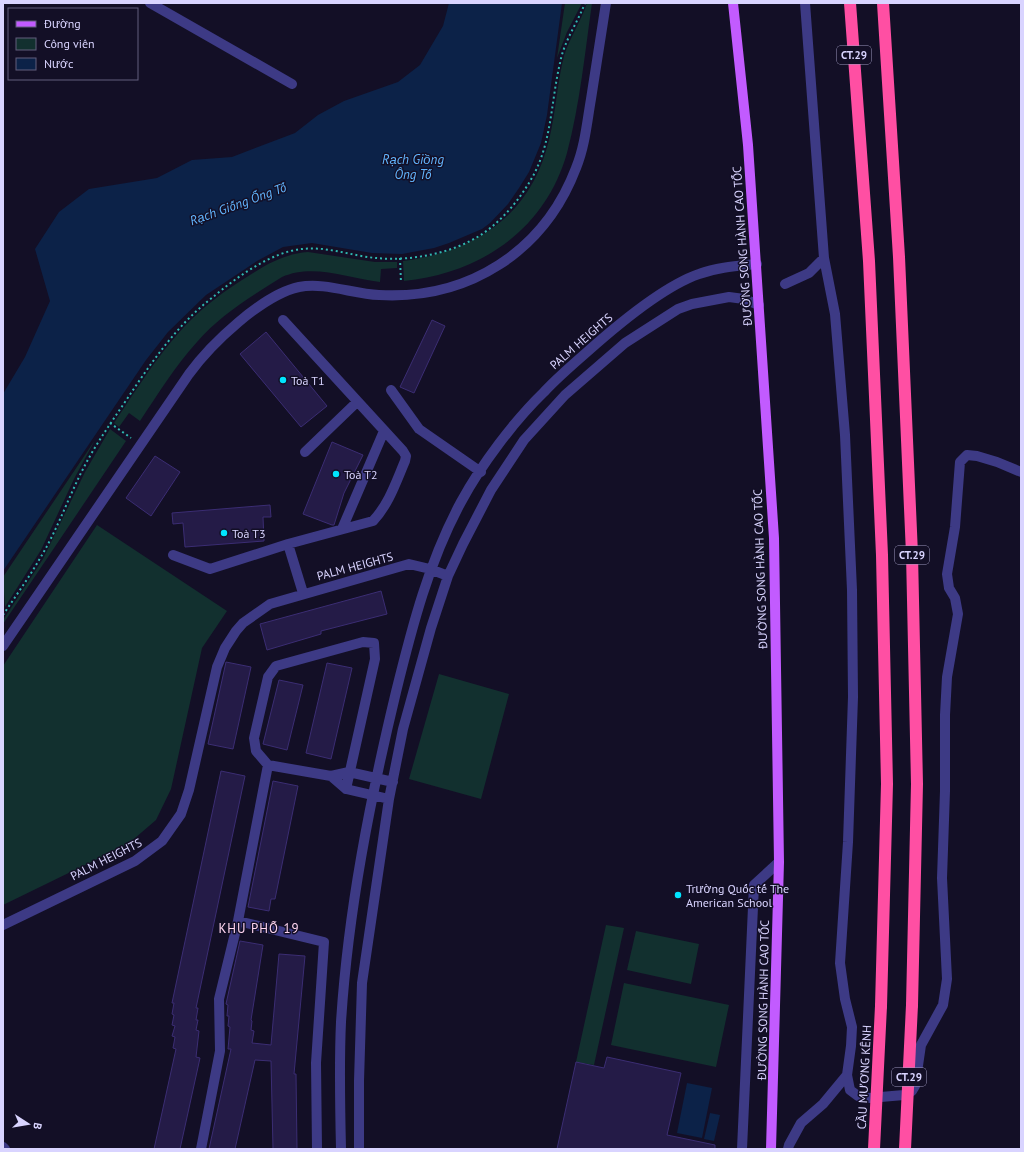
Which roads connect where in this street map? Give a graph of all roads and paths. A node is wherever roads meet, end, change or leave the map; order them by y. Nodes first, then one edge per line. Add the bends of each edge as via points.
1 (150, 3) edge
2 (585, 3) edge
3 (606, 3) edge
4 (733, 3) edge
5 (804, 3) edge
6 (850, 3) edge
7 (883, 3) edge
8 (292, 84) dead end
9 (400, 258) junction
10 (824, 258) junction
11 (757, 264) junction
12 (401, 283) dead end
13 (785, 284) dead end
14 (759, 305) junction
15 (283, 320) dead end
16 (391, 390) dead end
17 (357, 402) junction
18 (110, 423) junction
19 (384, 431) junction
20 (131, 438) dead end
21 (305, 452) dead end
22 (481, 472) junction
23 (1021, 472) edge
24 (342, 529) junction
25 (288, 544) junction
26 (173, 555) dead end
27 (430, 569) junction
28 (448, 576) junction
29 (303, 593) junction
30 (3, 615) edge
31 (3, 646) edge
32 (268, 765) junction
33 (349, 772) junction
34 (331, 776) junction
35 (376, 778) junction
36 (393, 782) junction
37 (346, 789) junction
38 (373, 795) junction
39 (390, 799) junction
40 (779, 862) junction
41 (238, 921) junction
42 (3, 925) edge
43 (847, 1075) junction
44 (201, 1149) edge
45 (317, 1149) edge
46 (341, 1149) edge
47 (359, 1149) edge
48 (742, 1149) edge
49 (771, 1149) edge
50 (788, 1149) edge
51 (874, 1149) edge
52 (904, 1149) edge

1 - 8 street
2 - 9 path via 561,58 542,156 522,194 495,225 478,236 436,253
3 - 31 street via 585,133 577,166 558,204 534,237 504,262 458,284 399,296 300,287 274,298 235,325 185,378
4 - 11 main road, ĐƯỜNG SONG HÀNH CAO TỐC
5 - 10 street
6 - 51 highway, CẦU MƯƠNG KÊNH / CT.29, bridge via 870,269 882,547 887,784
7 - 52 highway, CT.29, bridge via 899,257 912,554 917,784 912,1005
9 - 12 path
9 - 18 path via 374,258 314,248 291,251 269,258 213,296 175,332
10 - 13 street via 809,273
10 - 43 street via 835,314 845,435 852,590 848,842 840,963 852,1027
11 - 14 main road, ĐƯỜNG SONG HÀNH CAO TỐC
11 - 22 street, PALM HEIGHTS via 726,267 696,274 649,303 604,337 542,393 499,444
14 - 28 street via 729,297 678,309 624,344 571,390 524,440 491,490
14 - 40 main road, ĐƯỜNG SONG HÀNH CAO TỐC via 774,538
15 - 17 street
16 - 22 street via 419,429
17 - 19 street
17 - 21 street
18 - 20 path
18 - 30 path via 83,469 39,562
19 - 24 street
19 - 24 street via 406,456 396,484 373,521
22 - 27 street, PALM HEIGHTS via 462,502
23 - 43 street via 977,456 967,455 960,462 955,527 947,574 958,614 947,677 944,715 942,878 946,979 943,1005 922,1045 912,1091 904,1095 869,1098 858,1096 850,1090
24 - 25 street
25 - 26 street via 210,569
25 - 29 street
27 - 28 street
27 - 29 street, PALM HEIGHTS via 409,564
27 - 35 street via 412,626
28 - 36 street via 404,729
29 - 42 street, PALM HEIGHTS via 270,604 243,623 225,648 214,679 186,802 176,823 162,841 135,861
32 - 33 street via 256,751 254,738 268,677 276,666 364,642 374,644 375,658
32 - 34 street
32 - 41 street
33 - 34 street
33 - 35 street
33 - 37 street
34 - 37 street
35 - 36 street
35 - 38 street
36 - 39 street
37 - 38 street
38 - 39 street
38 - 46 street via 352,918 341,1022
39 - 47 street via 362,983
40 - 48 street via 754,885
40 - 49 main road, ĐƯỜNG SONG HÀNH CAO TỐC
41 - 44 street via 219,999 219,1057
41 - 45 street via 324,942 316,1063
43 - 50 street via 823,1104 801,1123

